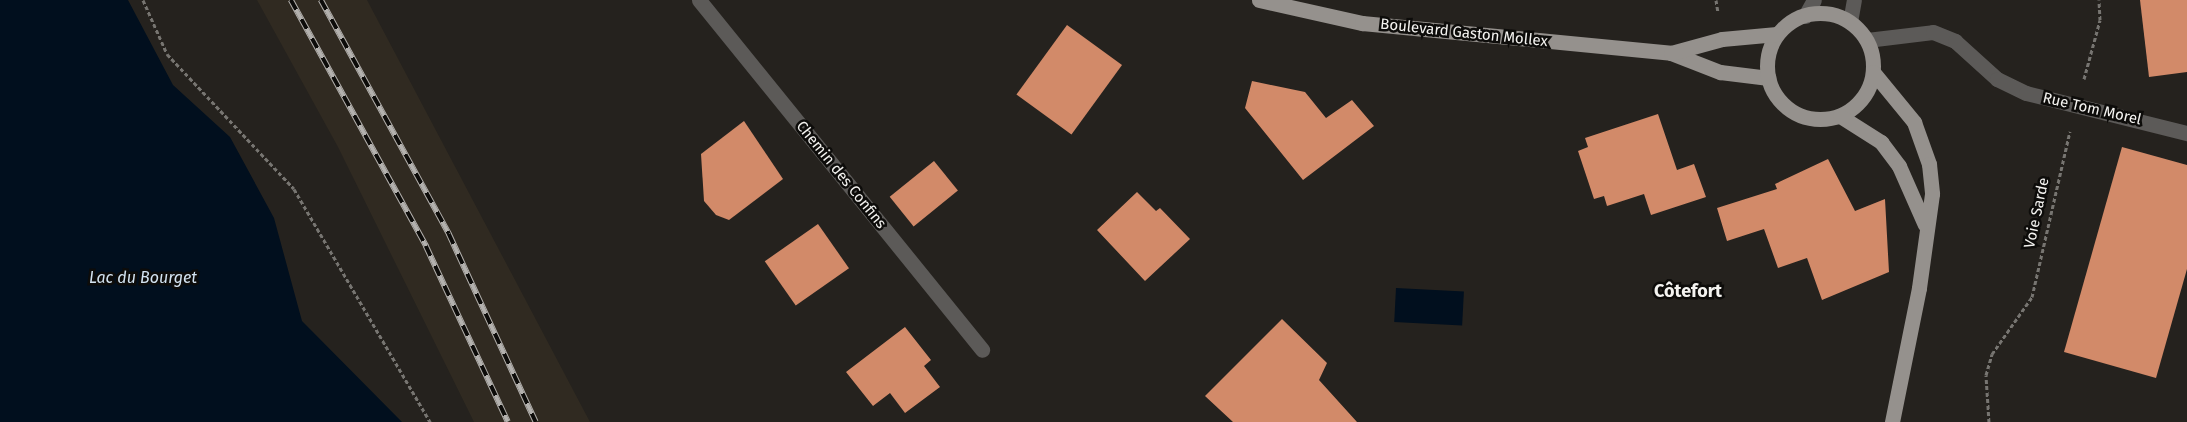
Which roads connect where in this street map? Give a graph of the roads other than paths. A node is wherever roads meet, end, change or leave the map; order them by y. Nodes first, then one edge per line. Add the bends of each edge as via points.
1 (699, 0) edge
2 (1259, 0) edge
3 (1814, 0) edge
4 (1854, 0) edge
5 (1805, 16) junction
6 (1850, 22) junction
7 (1777, 34) junction
8 (1866, 40) junction
9 (1671, 53) junction
10 (1873, 72) junction
11 (1769, 78) junction
12 (1840, 116) junction
13 (2187, 133) edge
14 (1925, 225) junction
15 (982, 350) dead end
16 (1892, 422) edge

1 - 15 street, Chemin des Confins
2 - 9 main road, Boulevard Gaston Mollex via 1362,23
3 - 5 street
4 - 6 street
5 - 6 main road via 1836,15
5 - 7 main road
6 - 8 main road
7 - 9 main road, Boulevard Gaston Mollex via 1722,39
7 - 11 main road via 1767,62
8 - 10 main road
8 - 13 street, Rue Tom Morel via 1933,32 1956,41 1997,79 2026,93 2076,109
9 - 11 main road, Boulevard Gaston Mollex via 1720,72
10 - 12 main road via 1862,98
10 - 14 main road via 1914,122 1929,164 1932,194
11 - 12 main road via 1783,104 1795,113 1825,119
12 - 14 main road via 1881,142 1899,166
14 - 16 main road via 1920,288

